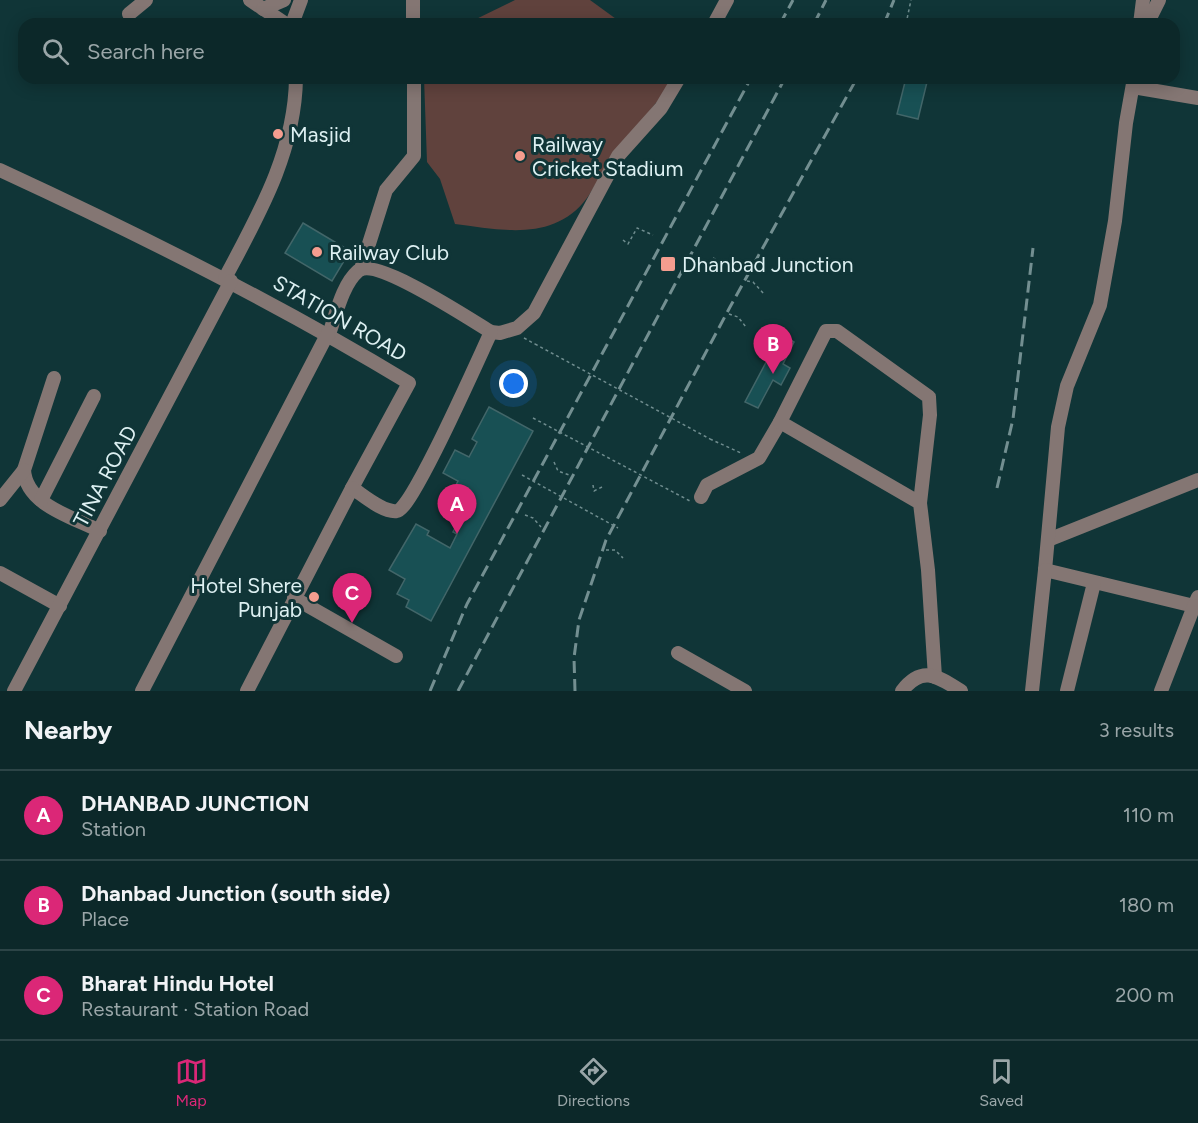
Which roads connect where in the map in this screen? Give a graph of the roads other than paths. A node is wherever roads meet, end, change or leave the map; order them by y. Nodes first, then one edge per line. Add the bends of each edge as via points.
1 (146, 0) edge
2 (250, 0) edge
3 (284, 0) edge
4 (301, 0) edge
5 (413, 0) edge
6 (727, 0) edge
7 (1143, 0) edge
8 (1159, 0) edge
9 (263, 9) junction
10 (129, 14) dead end
11 (277, 18) edge
12 (294, 18) edge
13 (413, 18) edge
14 (717, 18) edge
15 (1141, 18) edge
16 (1150, 18) edge
17 (296, 84) edge
18 (414, 84) edge
19 (675, 84) edge
20 (1133, 84) edge
21 (1141, 84) edge
22 (1198, 98) edge
23 (0, 170) edge
24 (361, 269) junction
25 (228, 279) junction
26 (491, 332) junction
27 (328, 334) junction
28 (54, 378) dead end
29 (94, 396) dead end
30 (780, 422) junction
31 (24, 470) junction
32 (1198, 480) edge
33 (352, 488) junction
34 (695, 499) road end
35 (0, 500) edge
36 (41, 500) junction
37 (920, 503) junction
38 (100, 531) junction
39 (1048, 540) junction
40 (1045, 570) junction
41 (0, 573) edge
42 (1094, 583) junction
43 (294, 598) junction
44 (1197, 603) edge
45 (60, 606) junction
46 (678, 653) dead end
47 (396, 656) dead end
48 (935, 676) junction
49 (15, 691) edge
50 (142, 691) edge
51 (247, 691) edge
52 (745, 691) edge
53 (902, 691) edge
54 (961, 691) edge
55 (1032, 691) edge
56 (1068, 691) edge
57 (1161, 691) edge

1 - 10 street
2 - 9 street
3 - 9 street
4 - 12 street
5 - 13 street
6 - 14 street
7 - 15 street
8 - 16 street
9 - 11 street
17 - 25 street, TINA ROAD via 294,118 280,165
18 - 24 street via 414,156 386,190
19 - 26 street via 660,108 618,156 534,313 517,328
20 - 39 street via 1114,231 1100,305 1067,386 1058,427
21 - 22 street
23 - 25 street, STATION ROAD
24 - 26 street via 376,269 403,282
24 - 27 street via 347,287
25 - 27 street, STATION ROAD
25 - 38 street, TINA ROAD
26 - 33 street via 404,508 388,510
27 - 33 street, STATION ROAD via 410,383
27 - 50 street
28 - 31 street
29 - 36 street
30 - 34 street via 759,458 707,485
30 - 37 street
30 - 37 street via 826,331 837,331 928,397 930,415
31 - 35 street
31 - 36 street via 29,489
32 - 39 street
33 - 43 street, STATION ROAD
36 - 38 street
37 - 48 street
38 - 45 street, TINA ROAD
39 - 40 street
40 - 42 street
40 - 55 street
41 - 45 street
42 - 44 street
42 - 56 street
43 - 47 street
43 - 51 street, STATION ROAD
44 - 57 street
45 - 49 street, TINA ROAD
46 - 52 street
48 - 53 street via 922,674 911,679
48 - 54 street

